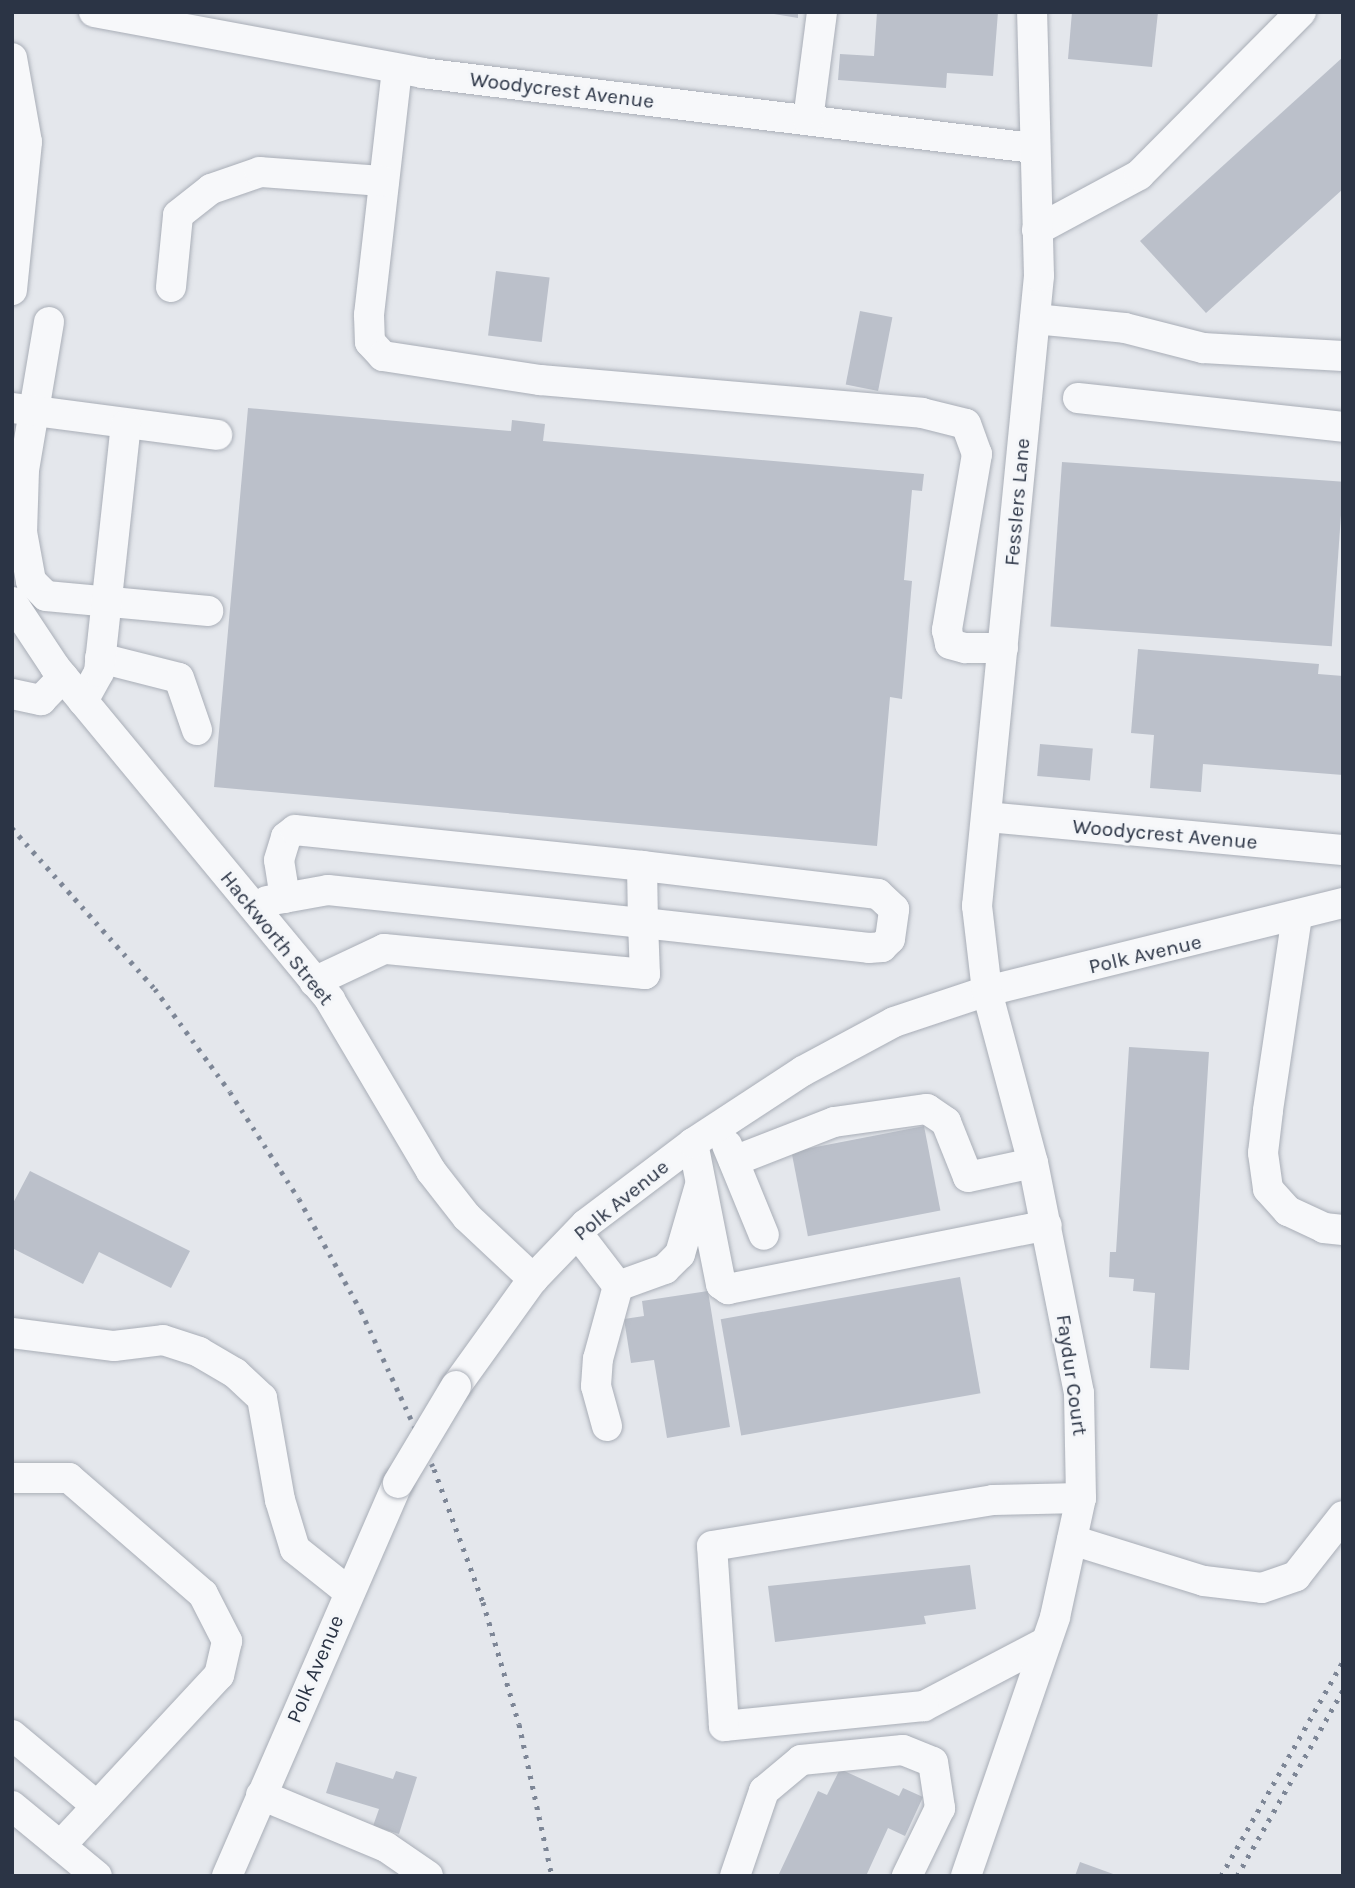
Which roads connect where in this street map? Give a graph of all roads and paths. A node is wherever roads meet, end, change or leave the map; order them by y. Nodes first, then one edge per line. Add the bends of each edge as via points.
1 (94, 12) edge
2 (822, 12) edge
3 (1032, 12) edge
4 (1301, 12) edge
5 (12, 58) edge
6 (397, 69) junction
7 (808, 120) junction
8 (1033, 148) junction
9 (384, 181) junction
10 (1037, 230) junction
11 (171, 287) dead end
12 (12, 290) edge
13 (1035, 319) junction
14 (49, 322) dead end
15 (1343, 356) edge
16 (1078, 398) dead end
17 (22, 411) edge
18 (126, 425) junction
19 (1343, 427) edge
20 (217, 435) dead end
21 (12, 601) edge
22 (107, 602) junction
23 (208, 611) dead end
24 (1003, 648) junction
25 (100, 658) junction
26 (63, 677) junction
27 (12, 694) edge
28 (83, 701) junction
29 (197, 730) dead end
30 (987, 817) junction
31 (1343, 850) edge
32 (642, 866) junction
33 (285, 898) junction
34 (250, 904) junction
35 (1343, 904) edge
36 (1297, 916) junction
37 (643, 923) junction
38 (314, 982) junction
39 (987, 991) junction
40 (719, 1126) junction
41 (693, 1143) junction
42 (734, 1161) junction
43 (1033, 1163) junction
44 (701, 1181) junction
45 (1047, 1225) junction
46 (1343, 1230) edge
47 (578, 1234) junction
48 (764, 1235) dead end
49 (533, 1279) junction
50 (618, 1286) junction
51 (12, 1333) edge
52 (607, 1426) dead end
53 (12, 1478) edge
54 (1081, 1498) junction
55 (1343, 1516) edge
56 (1072, 1540) junction
57 (349, 1592) junction
58 (1046, 1642) junction
59 (12, 1735) edge
60 (261, 1795) junction
61 (12, 1805) edge
62 (97, 1806) junction
63 (60, 1846) junction
64 (424, 1875) edge
65 (97, 1876) edge
66 (227, 1876) edge
67 (735, 1876) edge
68 (907, 1876) edge
69 (965, 1876) edge

1 - 6 street, Woodycrest Avenue
2 - 7 street
3 - 8 street, Fesslers Lane
4 - 10 street via 1139,175
5 - 12 street via 27,142
6 - 7 street, Woodycrest Avenue
6 - 9 street
7 - 8 street, Woodycrest Avenue
8 - 10 street, Fesslers Lane
9 - 11 street via 260,172 211,189 178,215
9 - 24 street via 369,315 370,342 383,356 540,380 922,413 966,424 977,454 947,631 950,644
10 - 13 street, Fesslers Lane
13 - 15 street via 1125,328 1203,348
13 - 24 street, Fesslers Lane
14 - 17 street
16 - 19 street
17 - 18 street
17 - 22 street via 22,532 31,581 46,596
18 - 20 street
18 - 22 street
21 - 26 street, Hackworth Street
22 - 23 street
22 - 25 street
24 - 30 street, Fesslers Lane
25 - 28 street via 99,672
25 - 29 street via 179,678
26 - 27 street via 41,701
26 - 28 street, Hackworth Street
28 - 34 street, Hackworth Street
30 - 31 street, Woodycrest Avenue
30 - 39 street, Fesslers Lane via 977,906
32 - 33 street via 295,830 286,837 279,860
32 - 37 street
32 - 37 street via 878,894 894,909 890,939 882,947 869,948
33 - 34 street
33 - 37 street via 328,890
34 - 38 street, Hackworth Street
35 - 36 street, Polk Avenue
36 - 39 street, Polk Avenue
36 - 46 street via 1265,1139 1268,1189 1288,1211 1324,1228
37 - 38 street via 645,974 384,949
38 - 49 street, Hackworth Street via 431,1171 467,1217
39 - 40 street, Polk Avenue via 894,1022 803,1071
39 - 43 street, Faydur Court
40 - 41 street, Polk Avenue
40 - 42 street
41 - 44 street
41 - 47 street, Polk Avenue
42 - 43 street via 834,1122 927,1109 946,1122 968,1177
42 - 48 street
43 - 45 street, Faydur Court
44 - 45 street via 721,1284 728,1289
44 - 50 street via 680,1254 665,1269
45 - 54 street, Faydur Court via 1079,1393
47 - 49 street, Polk Avenue
47 - 50 street
49 - 57 street, Polk Avenue, bridge via 456,1386 398,1483
50 - 52 street via 598,1359 596,1386
51 - 57 street via 114,1346 163,1339 199,1352 235,1373 262,1398 280,1500 295,1549
53 - 62 street via 69,1478 203,1594 227,1641 219,1675
54 - 56 street, Faydur Court
54 - 58 street via 993,1500 712,1546 724,1726 924,1706
55 - 56 street via 1296,1576 1262,1588 1205,1581
56 - 58 street, Faydur Court
57 - 60 street, Polk Avenue
58 - 69 street, Faydur Court
59 - 62 street
60 - 64 street via 386,1847
60 - 66 street, Polk Avenue
61 - 63 street
62 - 63 street
63 - 65 street
67 - 68 street via 764,1791 801,1760 903,1750 933,1762 940,1808

